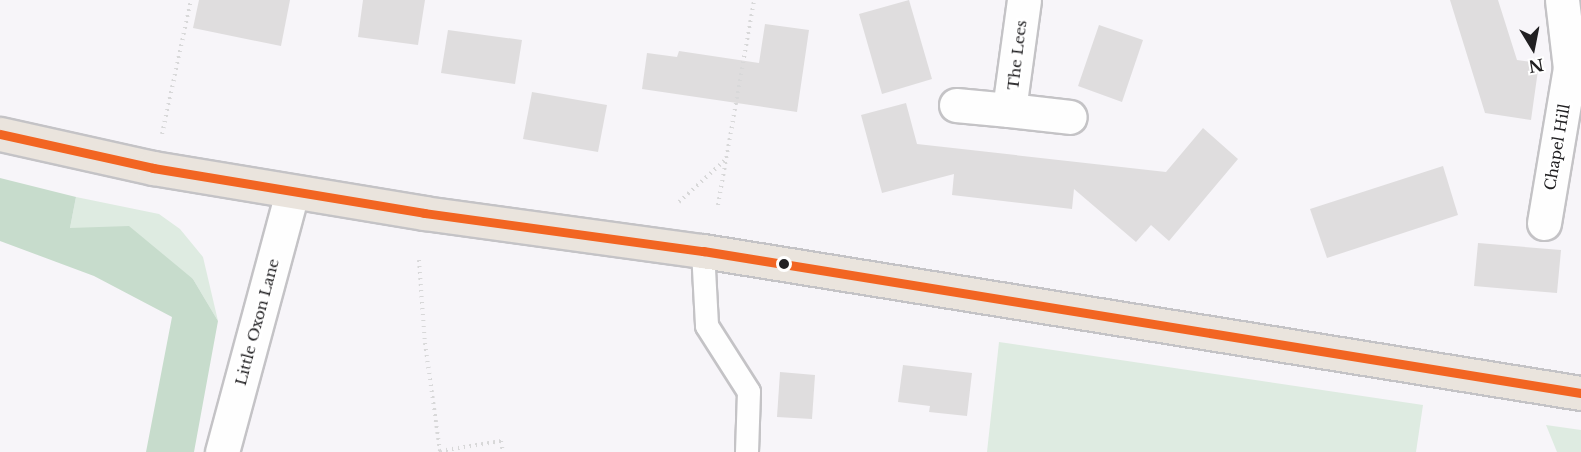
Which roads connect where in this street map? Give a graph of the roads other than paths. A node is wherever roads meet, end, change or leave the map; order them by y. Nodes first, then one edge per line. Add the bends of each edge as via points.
1 (1024, 0) edge
2 (1562, 0) edge
3 (956, 105) dead end
4 (1010, 110) junction
5 (1070, 117) dead end
6 (0, 134) edge
7 (292, 192) junction
8 (1544, 223) dead end
9 (703, 251) junction
10 (1581, 393) edge
11 (222, 452) edge
12 (747, 452) edge

1 - 4 street, The Lees
2 - 8 street, Chapel Hill via 1570,68
3 - 4 street, The Lees
4 - 5 street, The Lees
6 - 7 main road via 153,168
7 - 9 main road
7 - 11 street, Little Oxon Lane
9 - 10 main road
9 - 12 lane via 706,326 749,392

